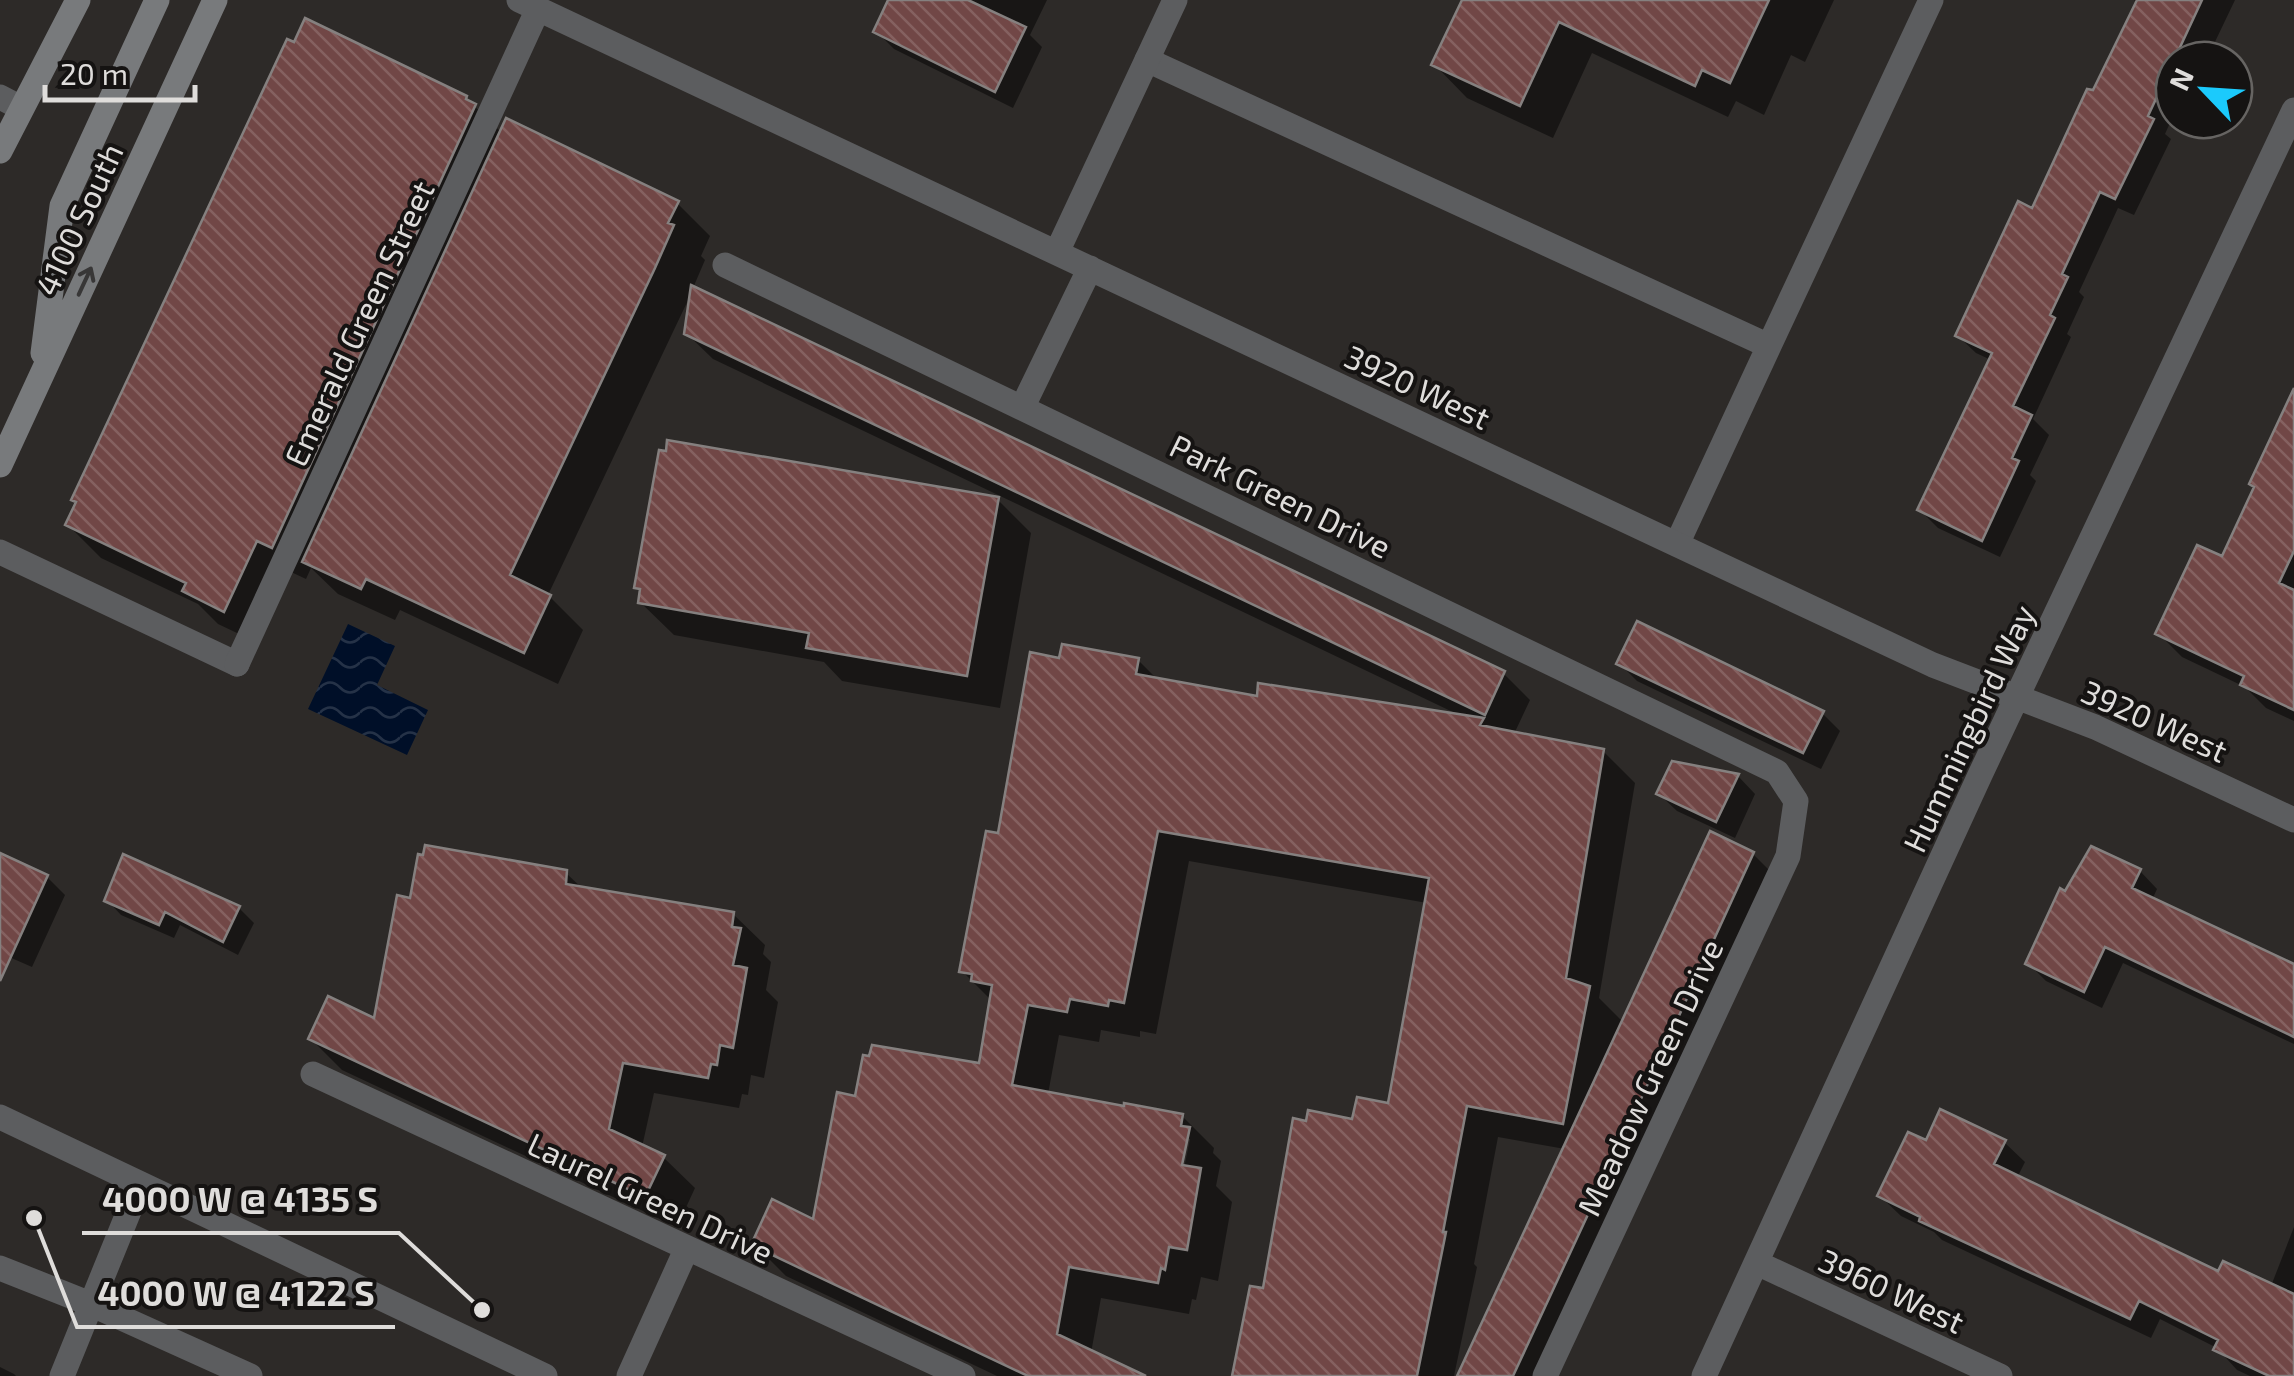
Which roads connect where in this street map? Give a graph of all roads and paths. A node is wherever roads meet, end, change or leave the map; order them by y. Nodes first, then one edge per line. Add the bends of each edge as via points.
1 (78, 0) edge
2 (157, 0) edge
3 (215, 0) edge
4 (1175, 0) edge
5 (1931, 0) edge
6 (529, 4) edge
7 (1148, 60) junction
8 (11, 102) edge
9 (2294, 110) edge
10 (0, 151) edge
11 (1057, 252) junction
12 (725, 264) dead end
13 (1090, 268) junction
14 (1769, 346) junction
15 (40, 378) junction
16 (1023, 406) junction
17 (0, 465) edge
18 (1676, 544) junction
19 (0, 552) edge
20 (2018, 697) junction
21 (1796, 801) joint
22 (2294, 820) edge
23 (313, 1074) dead end
24 (0, 1118) edge
25 (140, 1184) junction
26 (686, 1250) junction
27 (1757, 1263) junction
28 (0, 1268) edge
29 (94, 1304) junction
30 (62, 1376) edge
31 (250, 1376) edge
32 (544, 1376) edge
33 (629, 1376) edge
34 (963, 1376) edge
35 (1544, 1376) edge
36 (1704, 1376) edge
37 (2000, 1376) edge

1 - 8 main road
2 - 15 main road via 62,206
15 -> 3 main road, 4100 South
4 - 7 street
5 - 14 street
6 - 11 street, 3920 West
6 - 19 street, Emerald Green Street via 236,664
7 - 11 street
7 - 14 street
8 - 10 main road
9 - 20 street, Hummingbird Way
11 - 13 street, 3920 West
12 - 16 street, Park Green Drive
13 - 16 street
13 - 18 street, 3920 West
14 - 18 street
15 - 17 main road, 4100 South
16 - 21 street, Park Green Drive via 1777,772
18 - 20 street, 3920 West via 1932,665
20 - 22 street, 3920 West
20 - 27 street, Hummingbird Way
21 - 35 street, Meadow Green Drive via 1788,856
23 - 26 street, Laurel Green Drive
24 - 25 street
25 - 29 street
25 - 32 street
26 - 33 street
26 - 34 street, Laurel Green Drive
27 - 36 street, Hummingbird Way
27 - 37 street, 3960 West
28 - 29 street
29 - 30 street
29 - 31 street

